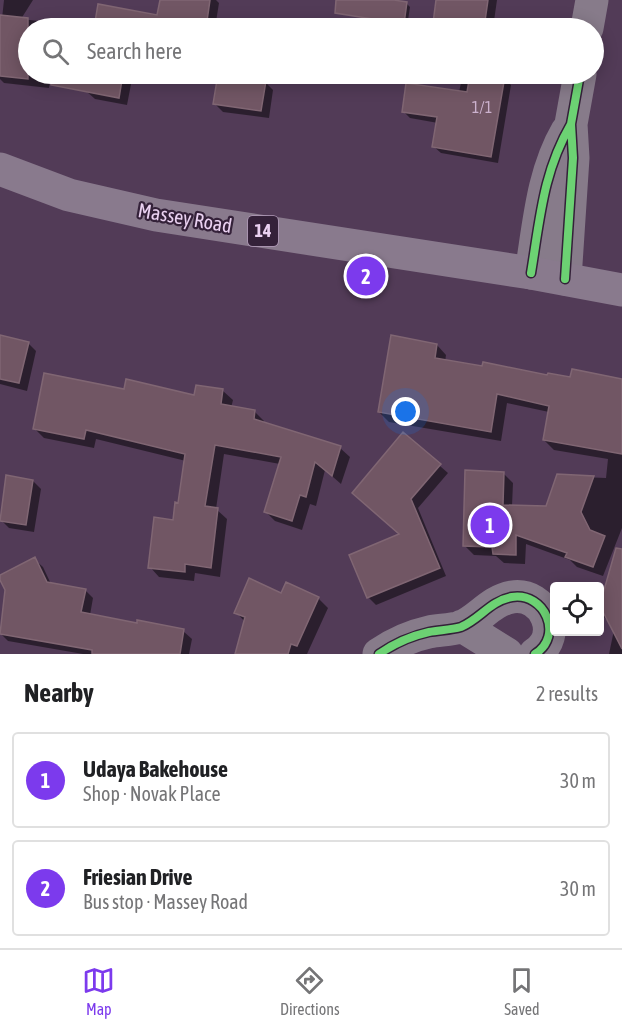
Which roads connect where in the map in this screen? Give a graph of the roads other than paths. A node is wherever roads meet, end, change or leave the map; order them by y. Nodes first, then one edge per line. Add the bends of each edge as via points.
1 (592, 0) edge
2 (589, 18) edge
3 (578, 84) edge
4 (571, 124) junction
5 (0, 169) edge
6 (531, 273) junction
7 (565, 279) junction
8 (622, 290) edge
9 (462, 626) junction
10 (379, 654) edge
11 (507, 654) edge
12 (535, 654) edge

1 - 2 street
3 - 4 street
4 - 6 street via 557,147 547,179
4 - 7 street via 573,158
5 - 6 main road, Massey Road / 14 via 69,195 156,215
6 - 7 main road, Massey Road / 14
7 - 8 main road, Massey Road / 14
9 - 10 street via 427,632
9 - 11 street
9 - 12 street via 497,601 527,598 541,606 550,621 547,642

